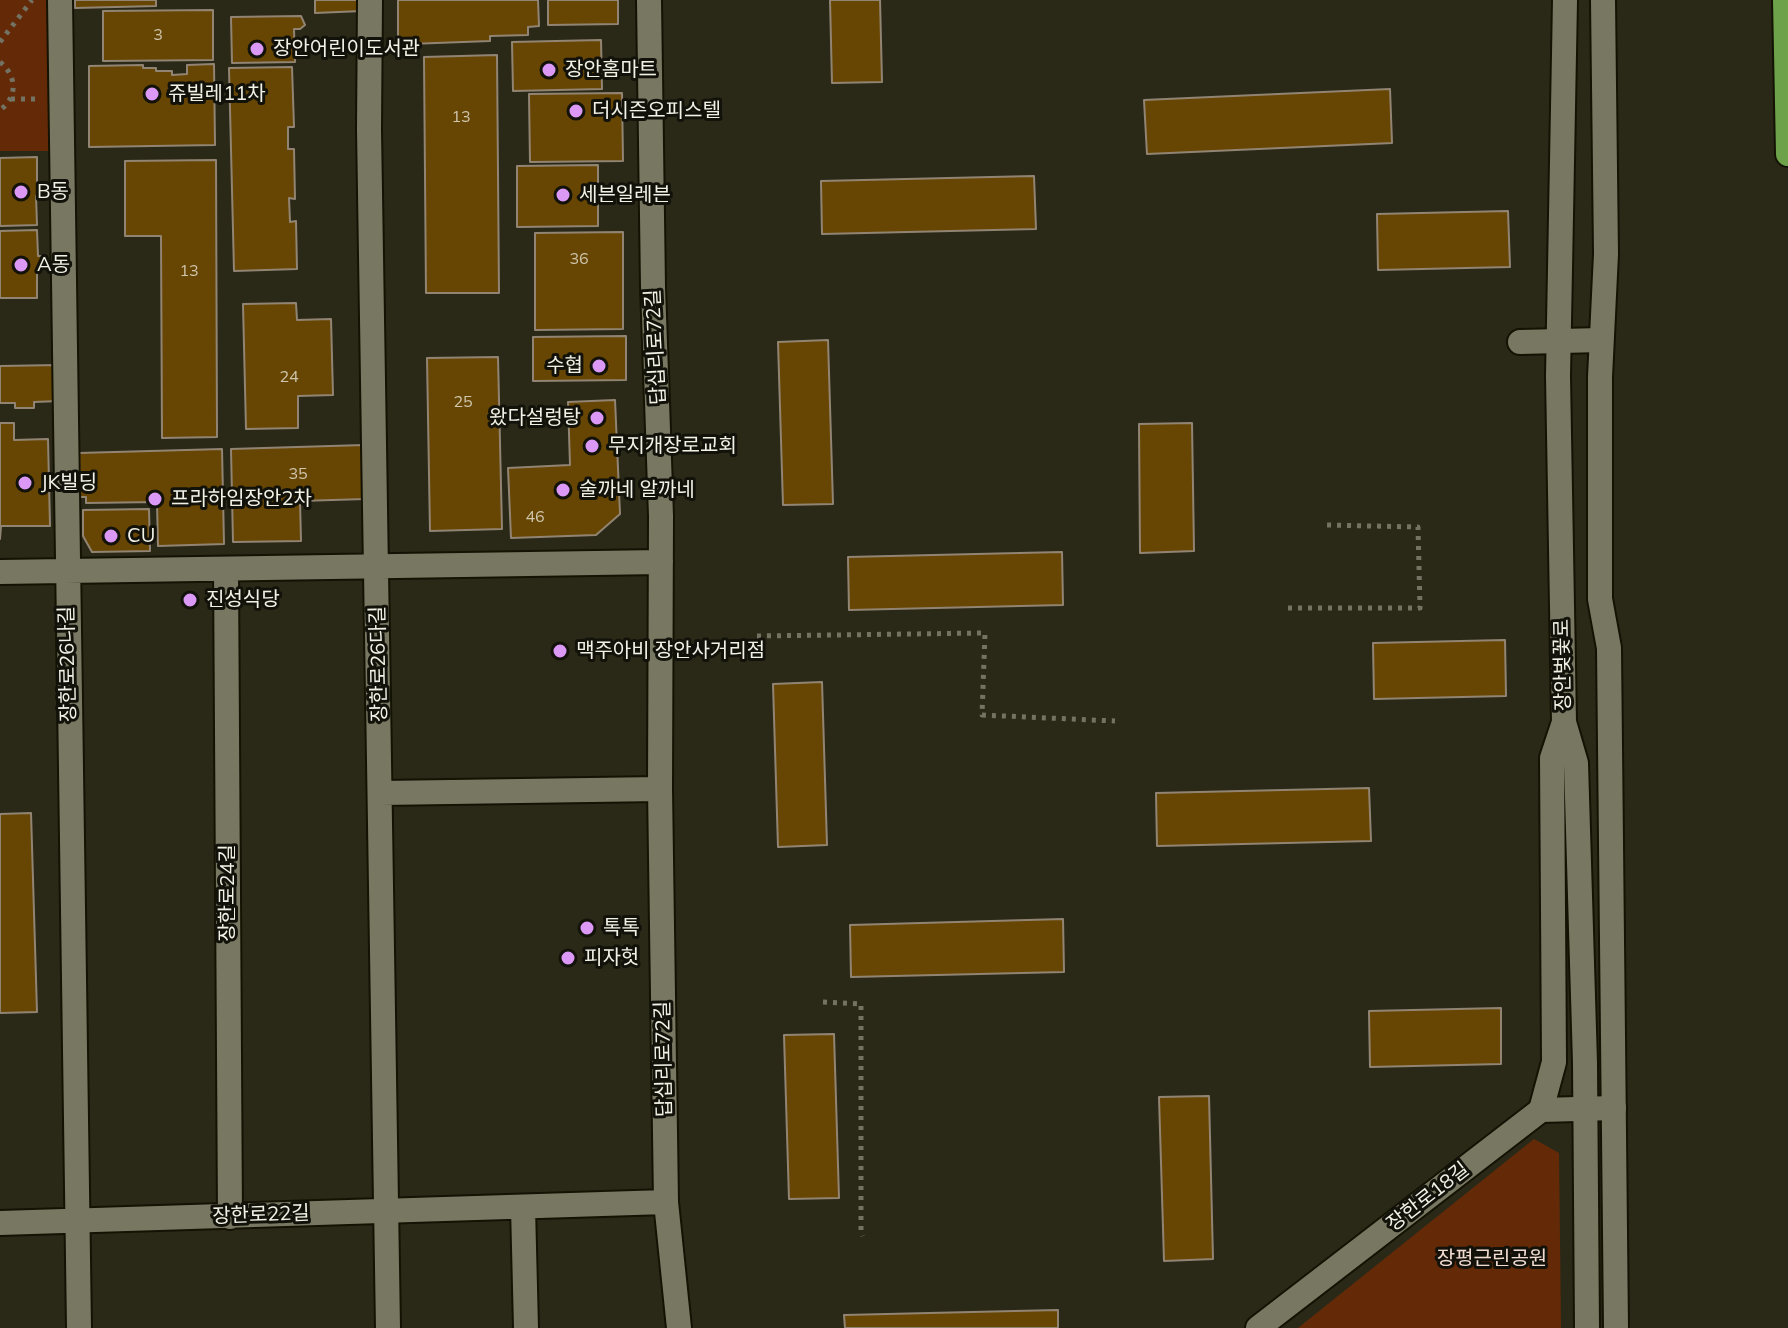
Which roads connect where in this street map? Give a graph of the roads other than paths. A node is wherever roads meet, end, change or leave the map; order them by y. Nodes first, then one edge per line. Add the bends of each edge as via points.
1 (60, 0) edge
2 (370, 0) edge
3 (649, 0) edge
4 (1565, 0) edge
5 (1603, 0) edge
6 (1785, 0) edge
7 (1788, 154) edge
8 (1601, 340) junction
9 (1559, 341) junction
10 (1520, 342) dead end
11 (661, 562) junction
12 (377, 567) junction
13 (226, 569) junction
14 (66, 571) junction
15 (0, 572) edge
16 (1564, 722) junction
17 (660, 789) junction
18 (381, 793) junction
19 (1614, 1108) junction
20 (1585, 1109) junction
21 (1541, 1110) junction
22 (666, 1202) junction
23 (523, 1207) junction
24 (387, 1210) junction
25 (230, 1217) junction
26 (79, 1221) junction
27 (0, 1223) edge
28 (79, 1328) edge
29 (388, 1328) edge
30 (526, 1328) edge
31 (679, 1328) edge
32 (1258, 1328) edge
33 (1587, 1328) edge
34 (1616, 1328) edge

1 - 14 street, 장한로26나길
2 - 12 street, 장한로26다길
3 - 11 street, 답십리로72길
4 - 9 street, 장안벚꽃로
5 - 8 street, 장안벚꽃로 via 1606,254
6 - 7 highway
8 - 9 street
8 - 19 street, 장안벚꽃로 via 1600,599 1609,648
9 - 10 street
9 - 16 street, 장안벚꽃로
11 - 12 street
11 - 17 street, 답십리로72길
12 - 13 street
12 - 18 street, 장한로26다길
13 - 14 street
13 - 25 street, 장한로24길
14 - 15 street
14 - 26 street, 장한로26나길
16 - 20 street, 장안벚꽃로 via 1576,763
16 - 21 street via 1552,758 1554,1062
17 - 18 street
17 - 22 street, 답십리로72길
18 - 24 street, 장한로26다길
19 - 20 street
19 - 34 street, 장안벚꽃로
20 - 21 street
20 - 33 street, 장안벚꽃로
21 - 32 street, 장한로18길
22 - 23 street, 장한로22길
22 - 31 street, 답십리로72길
23 - 24 street, 장한로22길
23 - 30 street
24 - 25 street, 장한로22길
24 - 29 street, 장한로26다길
25 - 26 street, 장한로22길
26 - 27 street, 장한로22길
26 - 28 street, 장한로26나길

